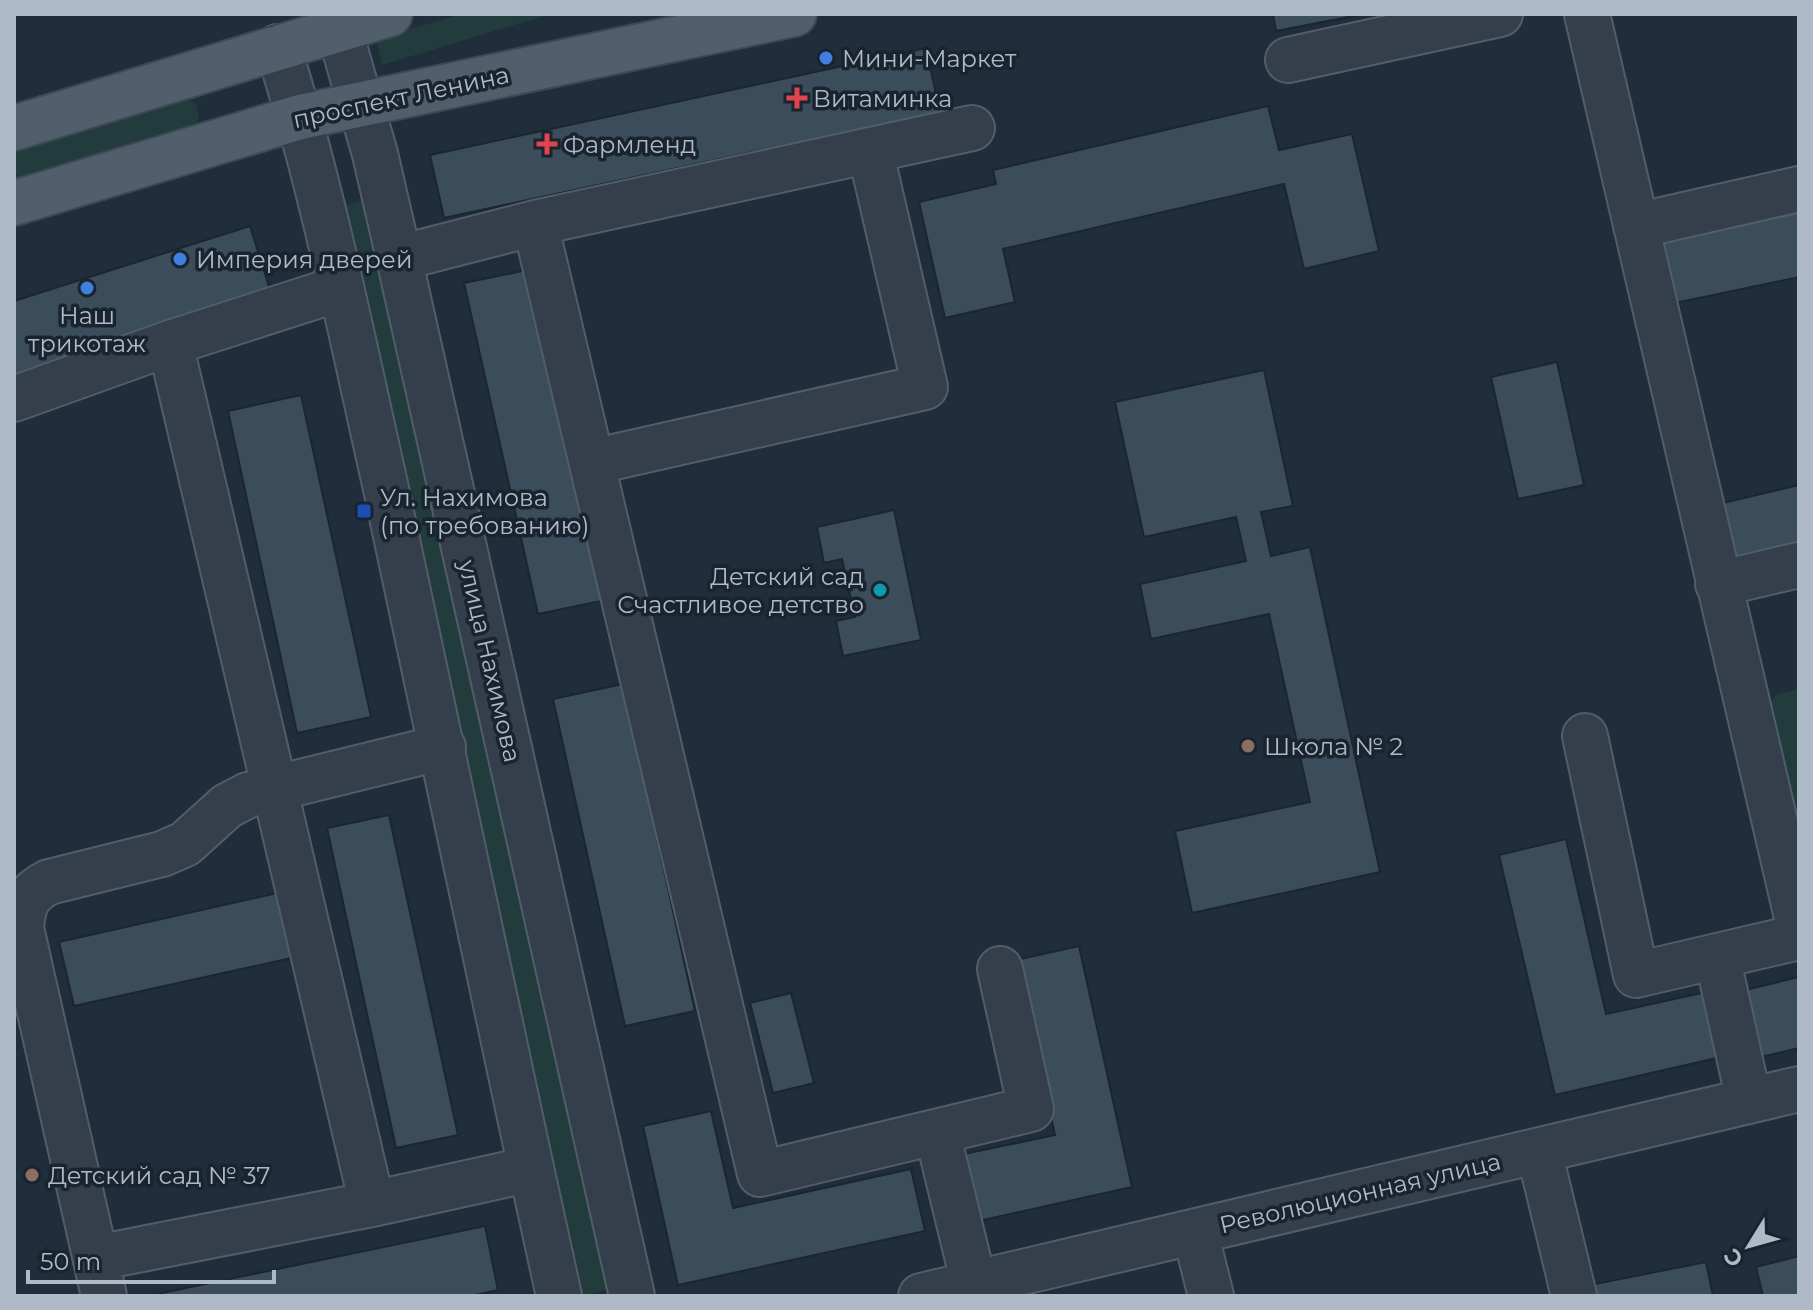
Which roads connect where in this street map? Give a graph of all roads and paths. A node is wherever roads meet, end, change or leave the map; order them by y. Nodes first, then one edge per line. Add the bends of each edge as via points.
1 (390, 14) edge
2 (794, 14) edge
3 (1500, 14) edge
4 (1587, 14) edge
5 (339, 29) junction
6 (278, 47) junction
7 (1288, 60) dead end
8 (360, 104) junction
9 (300, 117) junction
10 (14, 128) edge
11 (972, 128) dead end
12 (870, 150) junction
13 (1799, 189) edge
14 (14, 203) edge
15 (535, 223) junction
16 (1636, 226) junction
17 (399, 258) junction
18 (341, 288) junction
19 (170, 343) junction
20 (14, 399) edge
21 (592, 462) junction
22 (1799, 565) edge
23 (1718, 584) junction
24 (1585, 736) dead end
25 (443, 747) junction
26 (273, 788) junction
27 (1799, 926) edge
28 (1799, 937) edge
29 (1717, 956) junction
30 (1000, 969) dead end
31 (30, 1033) edge
32 (1799, 1089) edge
33 (1749, 1101) junction
34 (937, 1132) junction
35 (1539, 1151) junction
36 (531, 1169) junction
37 (372, 1204) junction
38 (1195, 1232) junction
39 (100, 1277) edge
40 (974, 1284) junction
41 (559, 1296) edge
42 (632, 1296) edge
43 (921, 1296) edge
44 (1211, 1296) edge
45 (1574, 1296) edge

1 - 5 main road
2 - 8 main road, проспект Ленина
3 - 7 street
4 - 16 street
5 - 6 main road
5 - 8 street, улица Нахимова
6 - 9 street
6 - 10 main road
8 - 9 main road, проспект Ленина
8 - 17 street, улица Нахимова
9 - 14 main road, проспект Ленина
9 - 18 street
11 - 12 street
12 - 15 street
12 - 21 street via 925,387
13 - 16 street
15 - 17 street
15 - 21 street
16 - 23 street
17 - 42 street, улица Нахимова
18 - 19 street
18 - 25 street
19 - 20 street
19 - 26 street
21 - 34 street via 760,1174
22 - 23 street
23 - 27 street
24 - 29 street via 1636,975
25 - 26 street
25 - 36 street
26 - 31 street via 227,806 185,844 162,854 33,890 22,906 21,928
26 - 37 street
28 - 29 street
29 - 33 street
30 - 34 street via 1031,1109
31 - 39 street
32 - 33 street, Революционная улица
33 - 35 street, Революционная улица
34 - 40 street
35 - 38 street, Революционная улица
35 - 45 street
36 - 37 street
36 - 41 street
37 - 39 street
38 - 40 street, Революционная улица
38 - 44 street
40 - 43 street, Революционная улица

